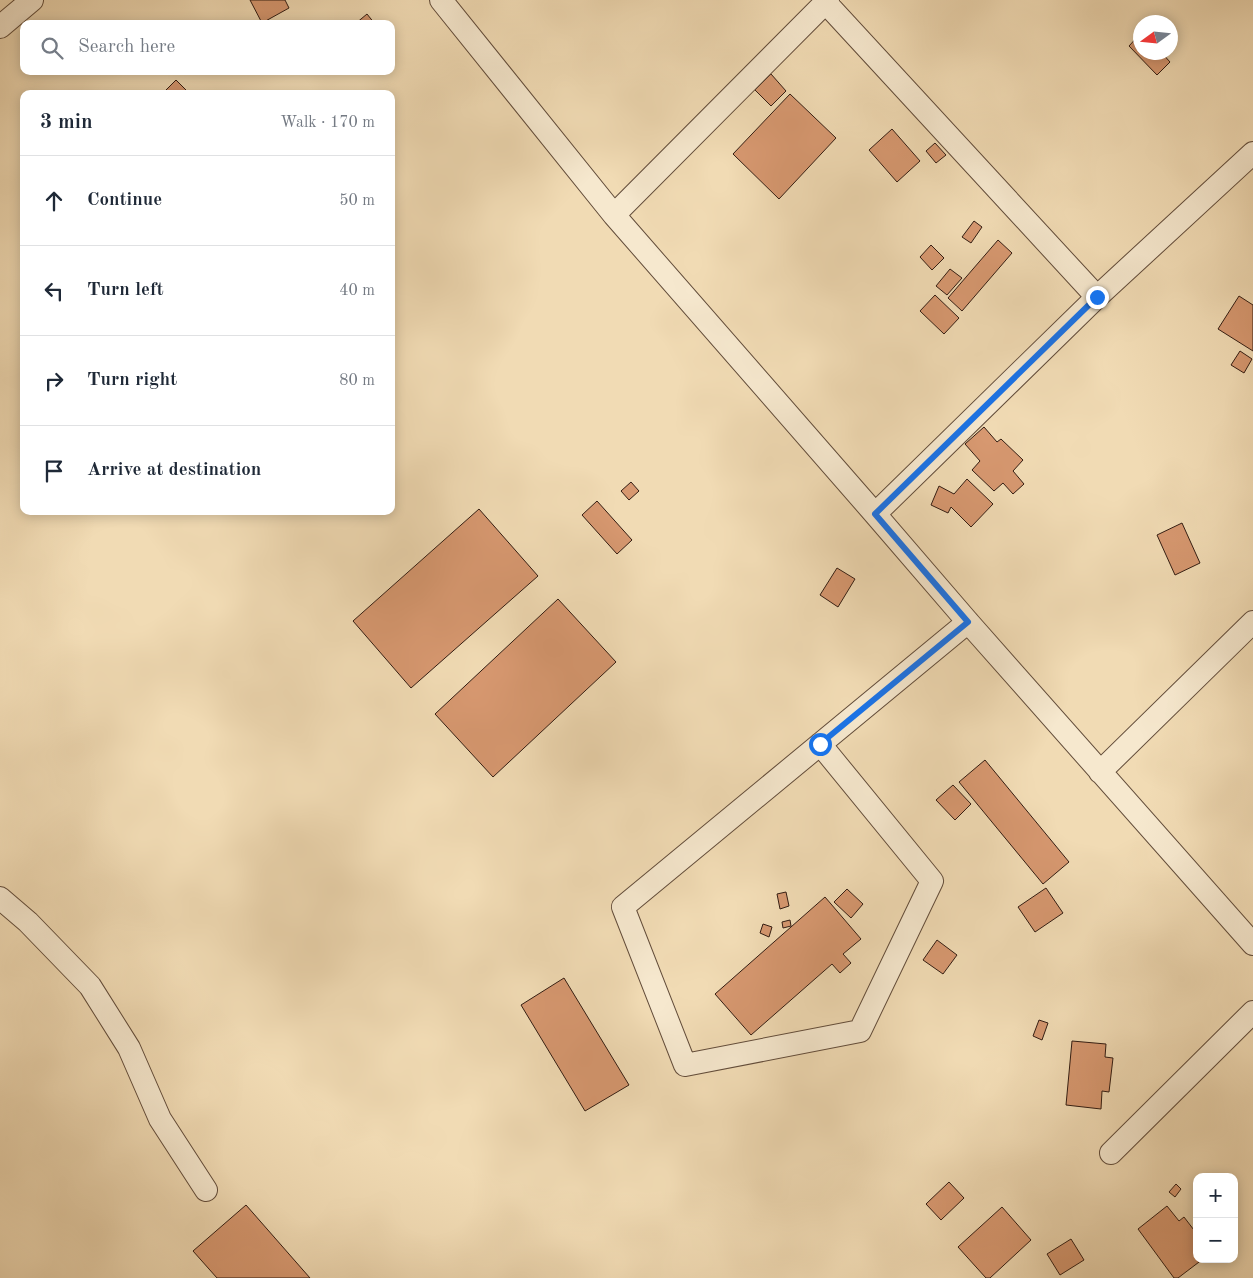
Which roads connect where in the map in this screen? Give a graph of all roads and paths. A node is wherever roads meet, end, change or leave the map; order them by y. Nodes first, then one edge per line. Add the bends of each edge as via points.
1 (32, 0) edge
2 (441, 0) edge
3 (827, 1) edge
4 (0, 26) edge
5 (1253, 153) edge
6 (614, 215) junction
7 (1097, 297) junction
8 (875, 514) junction
9 (968, 622) junction
10 (1253, 622) edge
11 (820, 744) junction
12 (1100, 772) junction
13 (0, 898) edge
14 (1253, 944) edge
15 (1253, 1012) edge
16 (1111, 1153) dead end
17 (206, 1190) dead end

1 - 4 street
2 - 6 street
3 - 6 street
3 - 7 street
5 - 7 street
6 - 8 street
7 - 8 street
8 - 9 street
9 - 11 street
9 - 12 street
10 - 12 street
11 - 11 street via 623,907 685,1064 860,1031 932,881
12 - 14 street
13 - 17 street via 90,986 129,1048 160,1119
15 - 16 street

